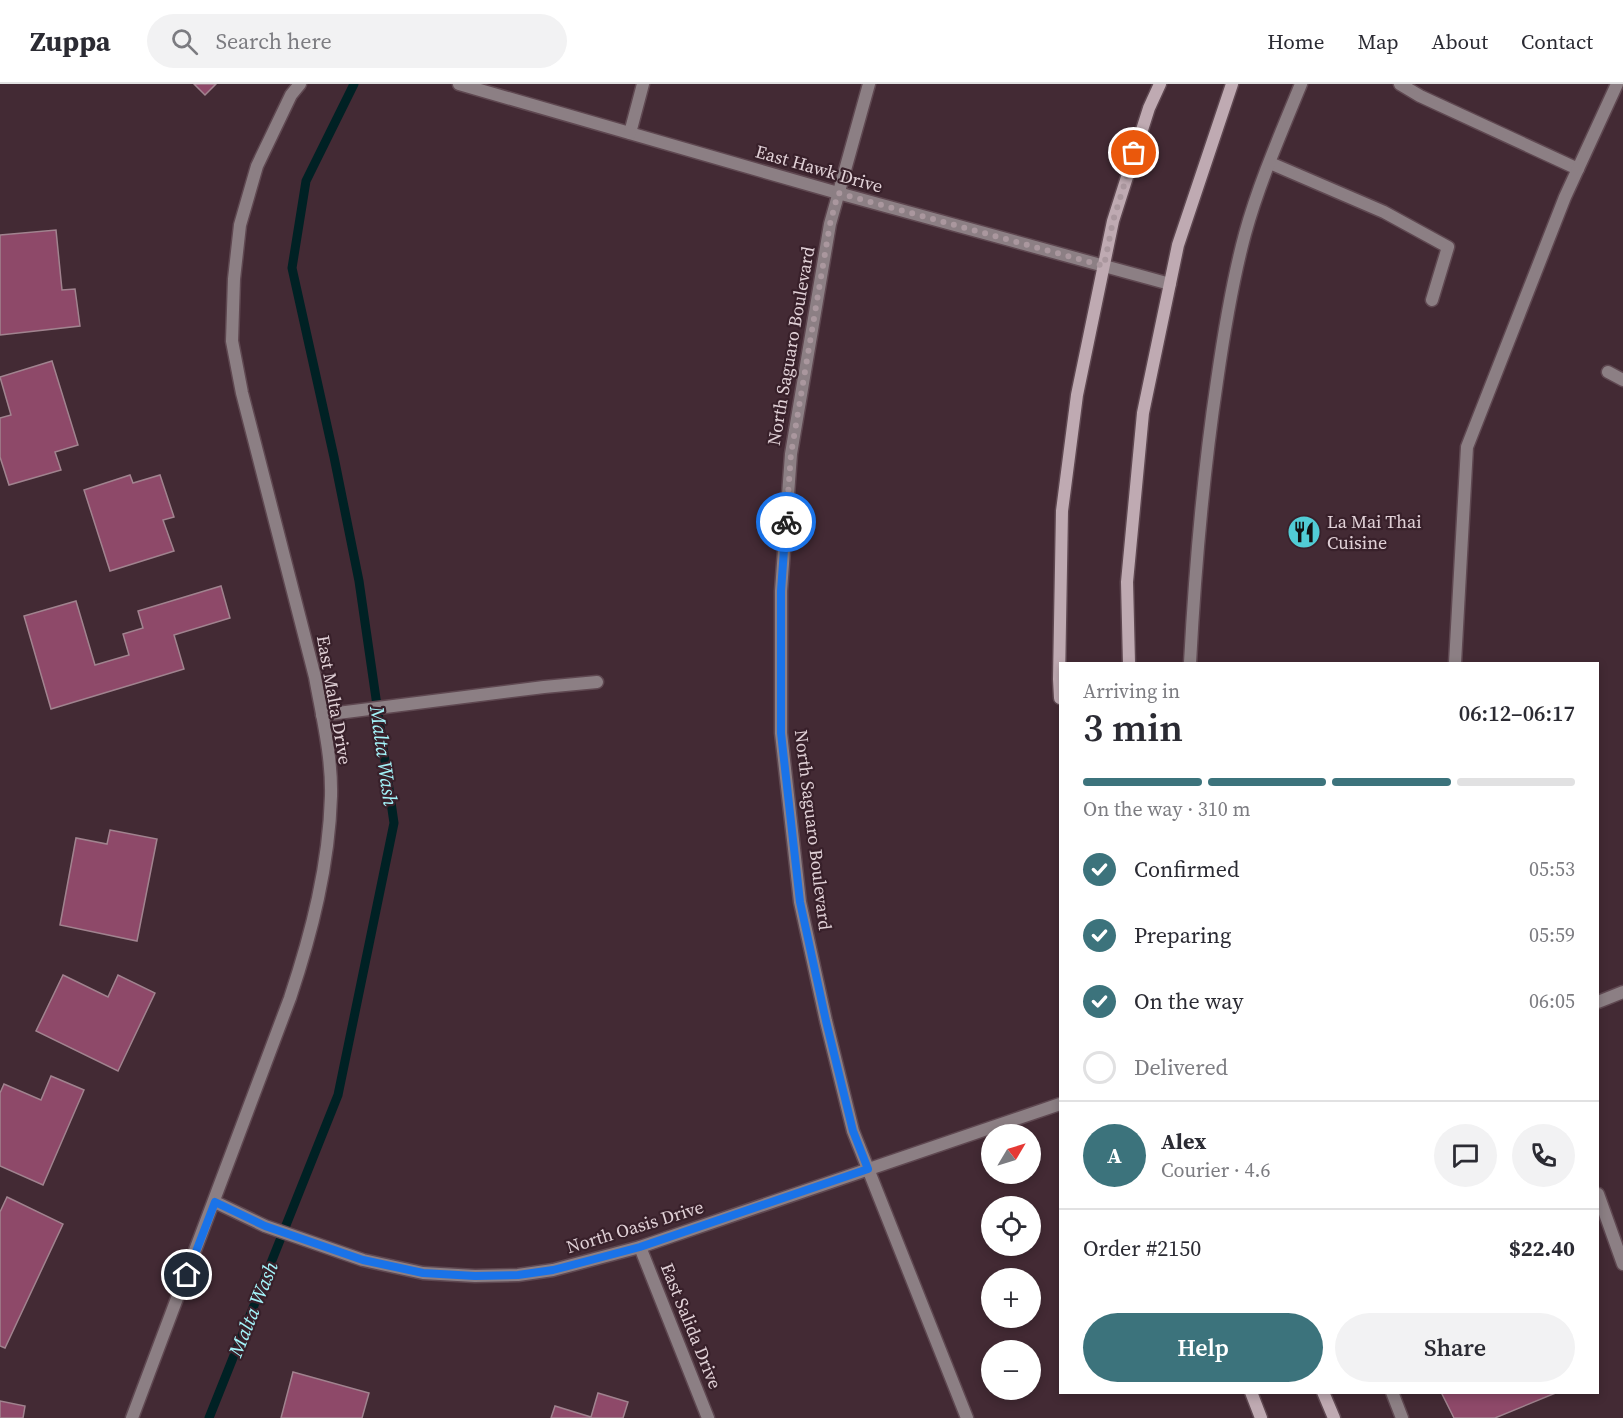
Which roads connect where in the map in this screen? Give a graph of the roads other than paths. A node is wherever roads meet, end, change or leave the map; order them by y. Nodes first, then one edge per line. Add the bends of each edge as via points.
1 (300, 84) edge
2 (459, 84) edge
3 (643, 84) edge
4 (869, 84) edge
5 (1160, 84) edge
6 (1232, 84) edge
7 (1301, 84) edge
8 (1400, 84) edge
9 (1617, 84) edge
10 (630, 134) junction
11 (1270, 163) junction
12 (1578, 169) junction
13 (838, 193) junction
14 (1104, 266) junction
15 (1170, 284) junction
16 (1432, 300) dead end
17 (1608, 372) dead end
18 (1623, 380) edge
19 (1059, 662) edge
20 (1129, 662) edge
21 (1190, 662) edge
22 (1455, 662) edge
23 (597, 682) dead end
24 (322, 716) junction
25 (1623, 992) edge
26 (1599, 1002) edge
27 (1059, 1104) edge
28 (868, 1169) junction
29 (1599, 1197) edge
30 (215, 1202) junction
31 (640, 1247) junction
32 (1623, 1264) edge
33 (1252, 1394) edge
34 (1324, 1394) edge
35 (1393, 1394) edge
36 (132, 1418) edge
37 (708, 1418) edge
38 (967, 1418) edge
39 (1261, 1418) edge
40 (1334, 1418) edge
41 (1402, 1418) edge

1 - 24 street, East Malta Drive via 257,166 240,225 232,341
2 - 10 street, East Hawk Drive
3 - 10 street
4 - 13 street, North Saguaro Boulevard
5 - 14 main road via 1113,221
6 - 15 main road via 1178,245
7 - 11 street
8 - 12 street
9 - 12 street
10 - 13 street, East Hawk Drive
11 - 16 street via 1384,212 1448,247
11 - 21 street via 1245,233 1227,313 1195,566
12 - 22 street via 1467,447
13 - 14 street, East Hawk Drive
13 - 28 street, North Saguaro Boulevard via 791,454 781,591 781,733 800,902 853,1131
14 - 15 street, East Hawk Drive
14 - 19 main road via 1077,395 1062,511
15 - 20 main road via 1143,413 1127,582
17 - 18 street
23 - 24 street
24 - 30 street, East Malta Drive via 331,794 318,902 290,998
25 - 26 street
27 - 28 street, North Oasis Drive
28 - 31 street, North Oasis Drive
28 - 38 street, North Saguaro Boulevard
29 - 32 street
30 - 31 street, North Oasis Drive via 265,1226 363,1260 423,1273 518,1275
30 - 36 street, East Malta Drive
31 - 37 street, East Salida Drive
33 - 39 main road
34 - 40 main road
35 - 41 street

